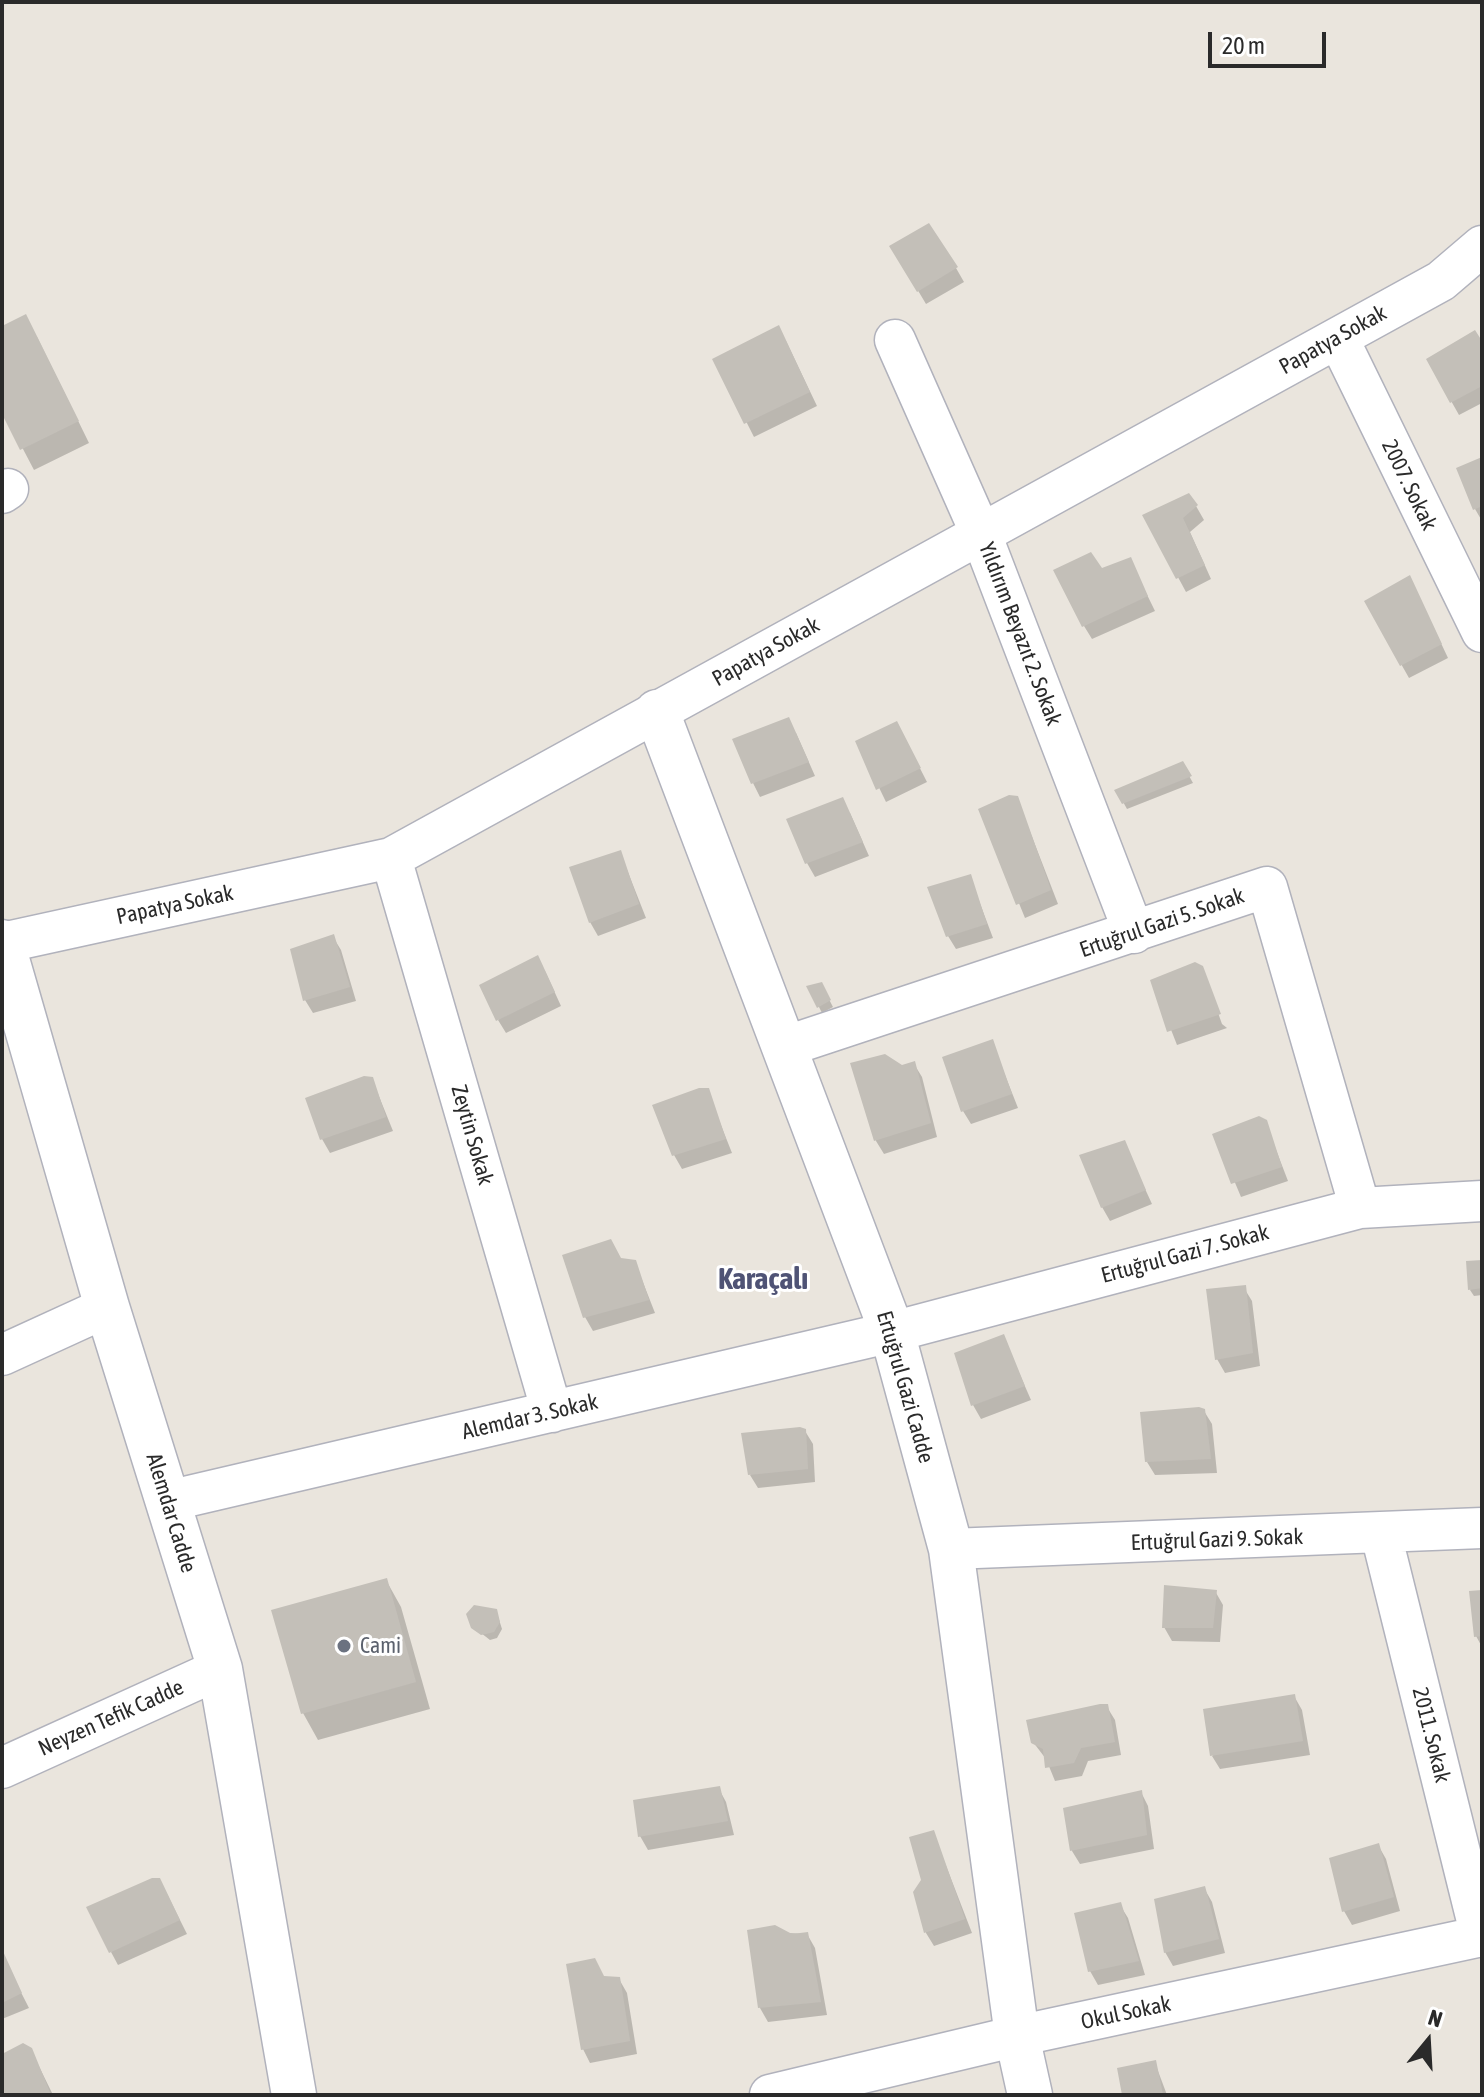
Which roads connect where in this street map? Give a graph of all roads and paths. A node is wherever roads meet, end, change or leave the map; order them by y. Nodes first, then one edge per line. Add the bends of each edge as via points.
1 (1482, 246) edge
2 (1338, 338) junction
3 (895, 340) dead end
4 (981, 534) junction
5 (1482, 632) edge
6 (657, 712) junction
7 (391, 858) junction
8 (1134, 933) junction
9 (2, 943) edge
10 (784, 1047) junction
11 (1482, 1201) edge
12 (1360, 1208) junction
13 (107, 1307) junction
14 (892, 1332) junction
15 (2, 1355) edge
16 (552, 1412) junction
17 (168, 1501) junction
18 (1482, 1528) edge
19 (1381, 1534) junction
20 (951, 1549) junction
21 (220, 1669) junction
22 (2, 1768) edge
23 (1482, 1936) edge
24 (1017, 2036) junction
25 (294, 2095) edge
26 (770, 2095) edge
27 (1030, 2095) edge

1 - 2 street, Papatya Sokak via 1441,281
2 - 4 street, Papatya Sokak
2 - 5 street, 2007. Sokak
3 - 4 street, Yıldırım Beyazıt 2. Sokak
4 - 6 street, Papatya Sokak
4 - 8 street, Yıldırım Beyazıt 2. Sokak
6 - 7 street, Papatya Sokak
6 - 10 street, Ertuğrul Gazi Cadde
7 - 9 street, Papatya Sokak
7 - 16 street, Zeytin Sokak
8 - 10 street, Ertuğrul Gazi 5. Sokak
8 - 12 street, Ertuğrul Gazi 5. Sokak via 1267,887
9 - 13 street, Alemdar Cadde
10 - 14 street, Ertuğrul Gazi Cadde
11 - 12 street, Ertuğrul Gazi 7. Sokak
12 - 14 street, Ertuğrul Gazi 7. Sokak
13 - 15 street
13 - 17 street, Alemdar Cadde
14 - 16 street, Alemdar 3. Sokak
14 - 20 street, Ertuğrul Gazi Cadde
16 - 17 street, Alemdar 3. Sokak
17 - 21 street, Alemdar Cadde
18 - 19 street, Ertuğrul Gazi 9. Sokak
19 - 20 street, Ertuğrul Gazi 9. Sokak
19 - 23 street, 2011. Sokak
20 - 24 street, Ertuğrul Gazi Cadde
21 - 22 street, Neyzen Tefik Cadde
21 - 25 street, Alemdar Cadde
23 - 24 street, Okul Sokak
24 - 26 street, Okul Sokak
24 - 27 street, Ertuğrul Gazi Cadde

